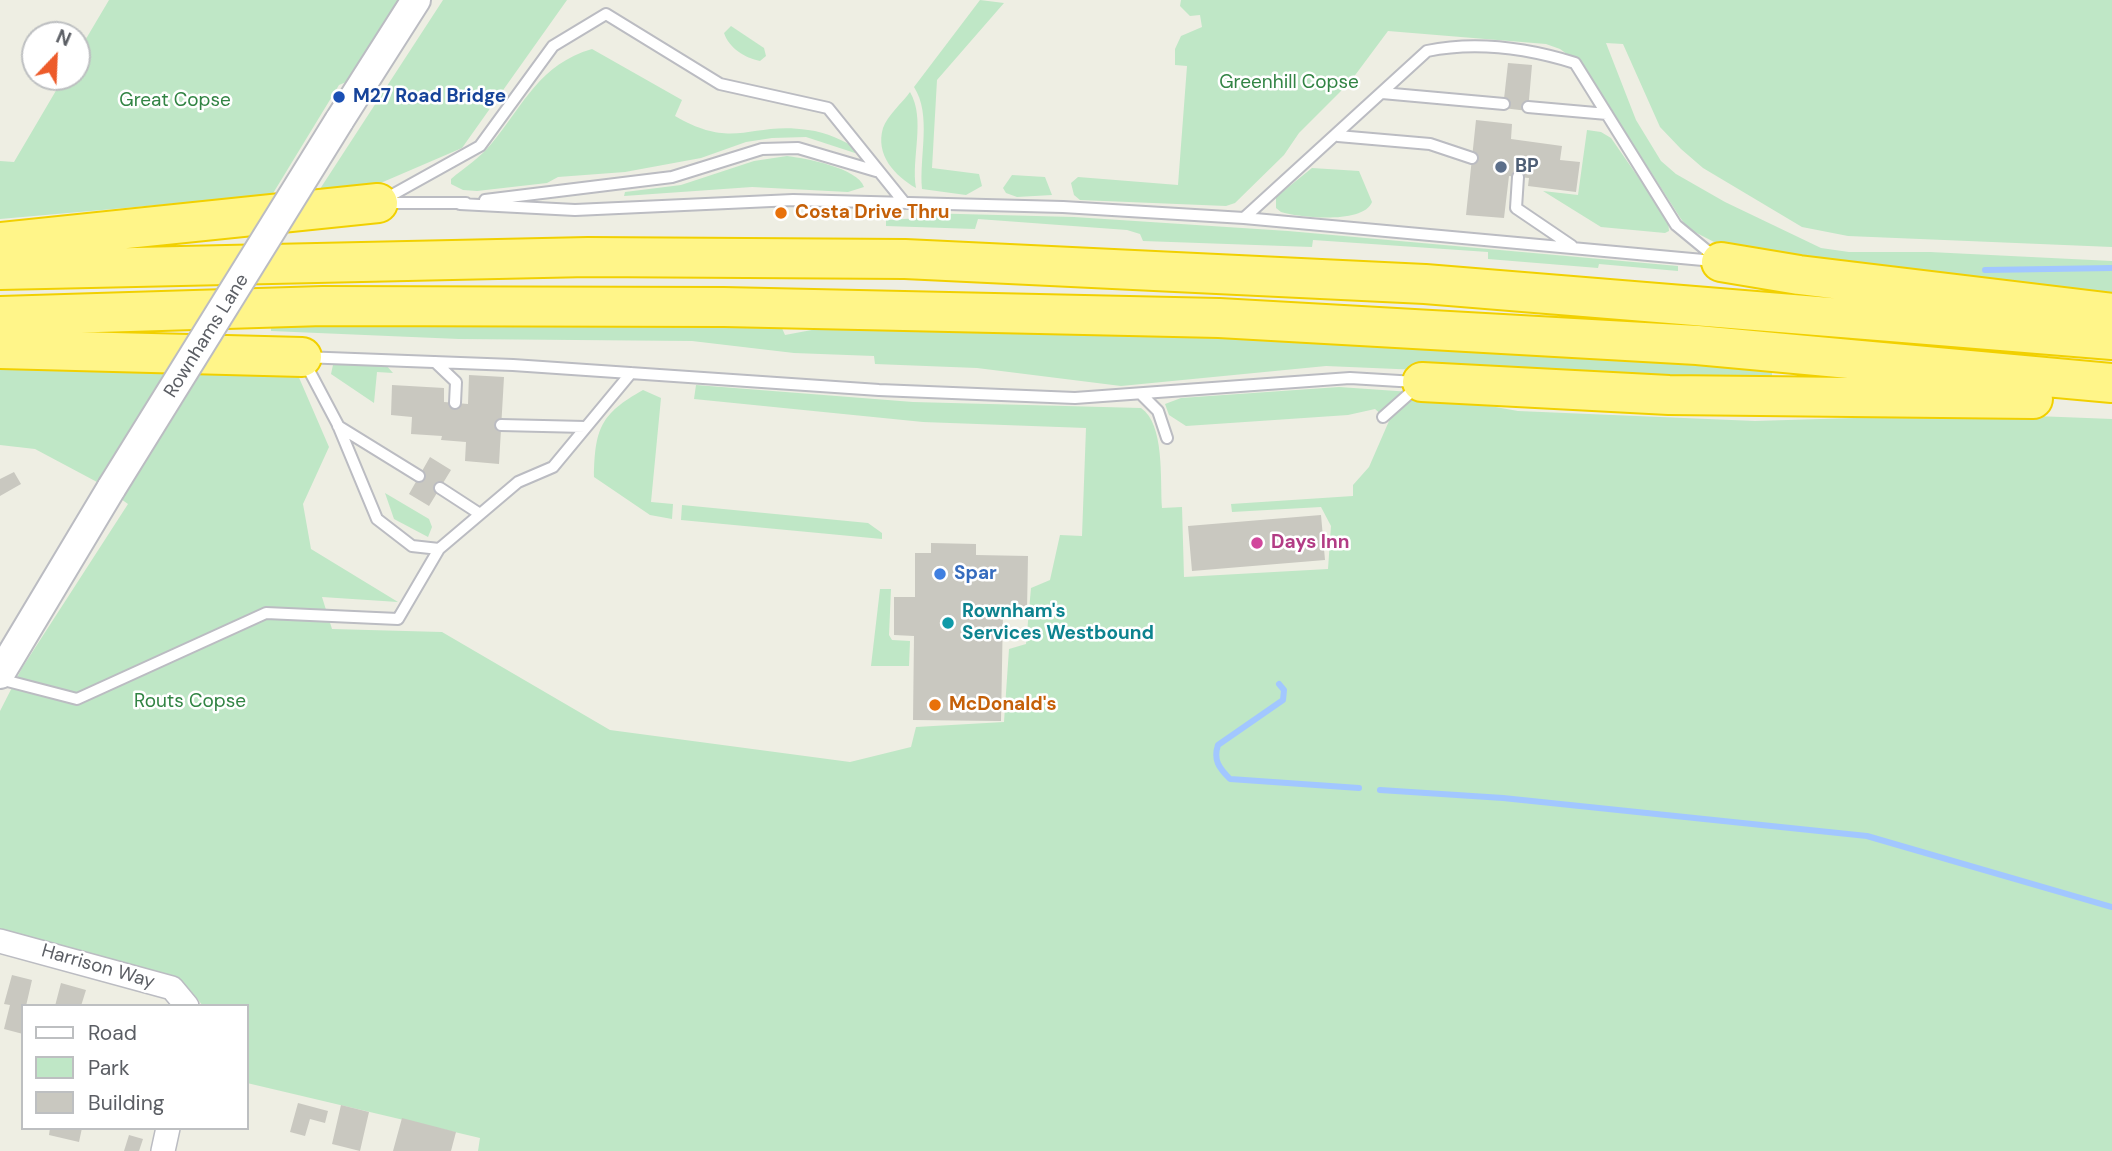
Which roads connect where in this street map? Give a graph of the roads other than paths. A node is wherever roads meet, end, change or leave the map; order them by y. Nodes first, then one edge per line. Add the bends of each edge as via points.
1 (416, 0) edge
2 (1382, 93) junction
3 (1504, 104) dead end
4 (1528, 107) dead end
5 (1607, 114) junction
6 (1338, 136) junction
7 (1472, 158) dead end
8 (876, 171) junction
9 (1518, 177) dead end
10 (903, 201) junction
11 (377, 203) junction
12 (460, 204) junction
13 (1244, 218) junction
14 (0, 242) edge
15 (1574, 247) junction
16 (1720, 262) junction
17 (0, 270) edge
18 (2112, 313) edge
19 (0, 316) edge
20 (2112, 340) edge
21 (0, 349) edge
22 (302, 357) junction
23 (435, 362) junction
24 (631, 373) junction
25 (1422, 382) junction
26 (2112, 383) edge
27 (1142, 394) junction
28 (2112, 398) edge
29 (455, 403) dead end
30 (1383, 417) dead end
31 (338, 425) junction
32 (501, 425) dead end
33 (585, 427) junction
34 (1167, 438) dead end
35 (419, 476) dead end
36 (440, 488) dead end
37 (480, 514) junction
38 (439, 549) junction
39 (0, 674) edge
40 (0, 679) edge
41 (0, 941) edge
42 (185, 1004) edge
43 (168, 1130) edge
44 (163, 1151) edge

1 - 39 street, Rownhams Lane, bridge
2 - 3 lane
2 - 5 lane via 1427,51 1452,46 1535,50 1575,63
2 - 6 lane
4 - 5 lane
5 - 16 lane via 1676,225
6 - 7 lane via 1430,144
6 - 13 lane
8 - 10 lane
8 - 11 lane via 870,157 828,108 720,84 606,14 553,46 480,146
8 - 12 lane via 798,148 762,149 672,177
9 - 15 lane via 1516,208
10 - 12 lane via 793,200 575,210
10 - 13 lane
11 - 12 lane
11 - 14 highway
13 - 15 lane
15 - 16 lane
16 - 18 highway
17 - 20 highway via 588,257 905,260 1425,284
19 - 26 highway via 379,306 724,307 1219,318 1697,345
21 - 22 highway
22 - 23 lane
22 - 31 lane
23 - 24 lane
23 - 29 lane via 456,382
24 - 27 lane via 947,393 1075,398
24 - 33 lane
25 - 27 lane via 1350,378
25 - 28 highway via 1669,395
25 - 30 lane
27 - 34 lane via 1158,411
31 - 35 lane
31 - 38 lane via 377,519 412,546
32 - 33 lane
33 - 37 lane via 553,467 518,482
36 - 37 lane
37 - 38 lane
38 - 40 lane via 398,619 266,613 77,699
41 - 42 street, Harrison Way via 172,988
43 - 44 street

